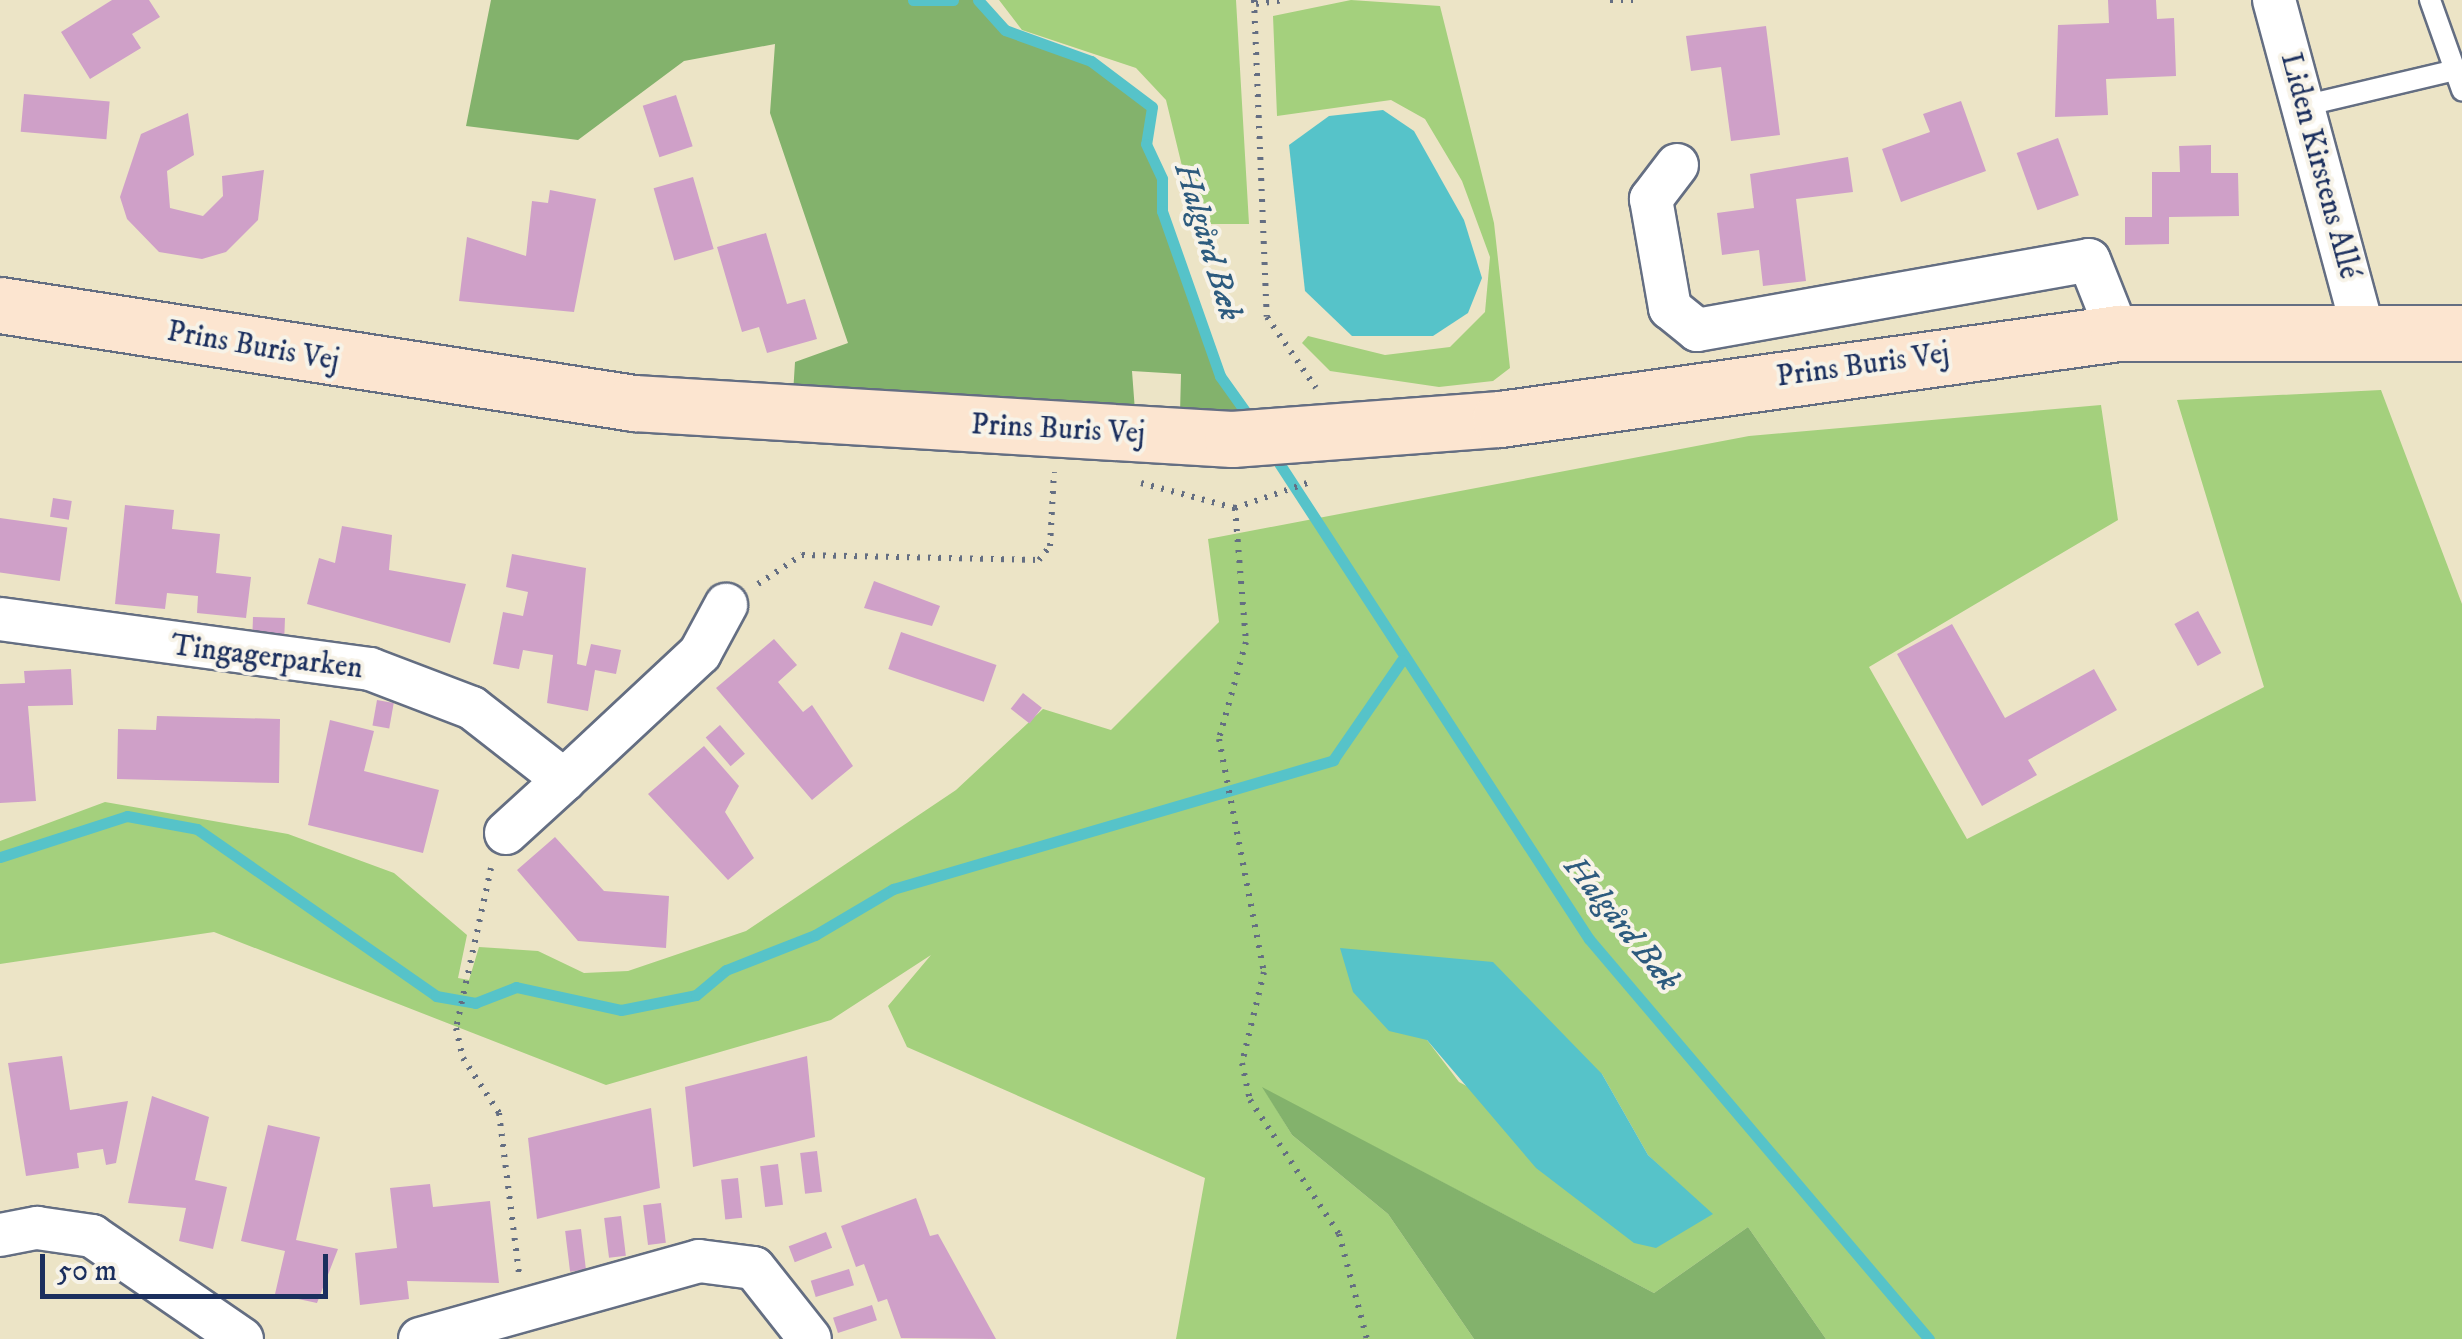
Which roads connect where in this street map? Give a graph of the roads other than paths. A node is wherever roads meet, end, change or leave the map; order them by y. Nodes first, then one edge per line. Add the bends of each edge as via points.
1 (2274, 0) edge
2 (2430, 0) edge
3 (2458, 80) edge
4 (2304, 106) junction
5 (1676, 165) dead end
6 (0, 305) edge
7 (2118, 333) junction
8 (2364, 333) junction
9 (2462, 333) edge
10 (726, 604) road end
11 (0, 619) edge
12 (564, 780) junction
13 (506, 833) road end
14 (0, 1236) edge
15 (242, 1339) edge
16 (420, 1339) edge
17 (810, 1339) edge

1 - 4 street, Liden Kirstens Allé
2 - 3 lane
3 - 4 lane
4 - 8 street, Liden Kirstens Allé
5 - 7 street, Prins Buris Vej via 1652,199 1670,308 1697,330 2089,260
6 - 7 street, Prins Buris Vej via 634,403 1232,439 1328,455 1500,419
7 - 8 street, Prins Buris Vej
8 - 9 street, Prins Buris Vej
10 - 12 street via 700,654
11 - 12 street, Tingagerparken via 370,670 472,708
12 - 13 street
14 - 15 street via 36,1228 92,1236
16 - 17 street via 699,1261 754,1268

